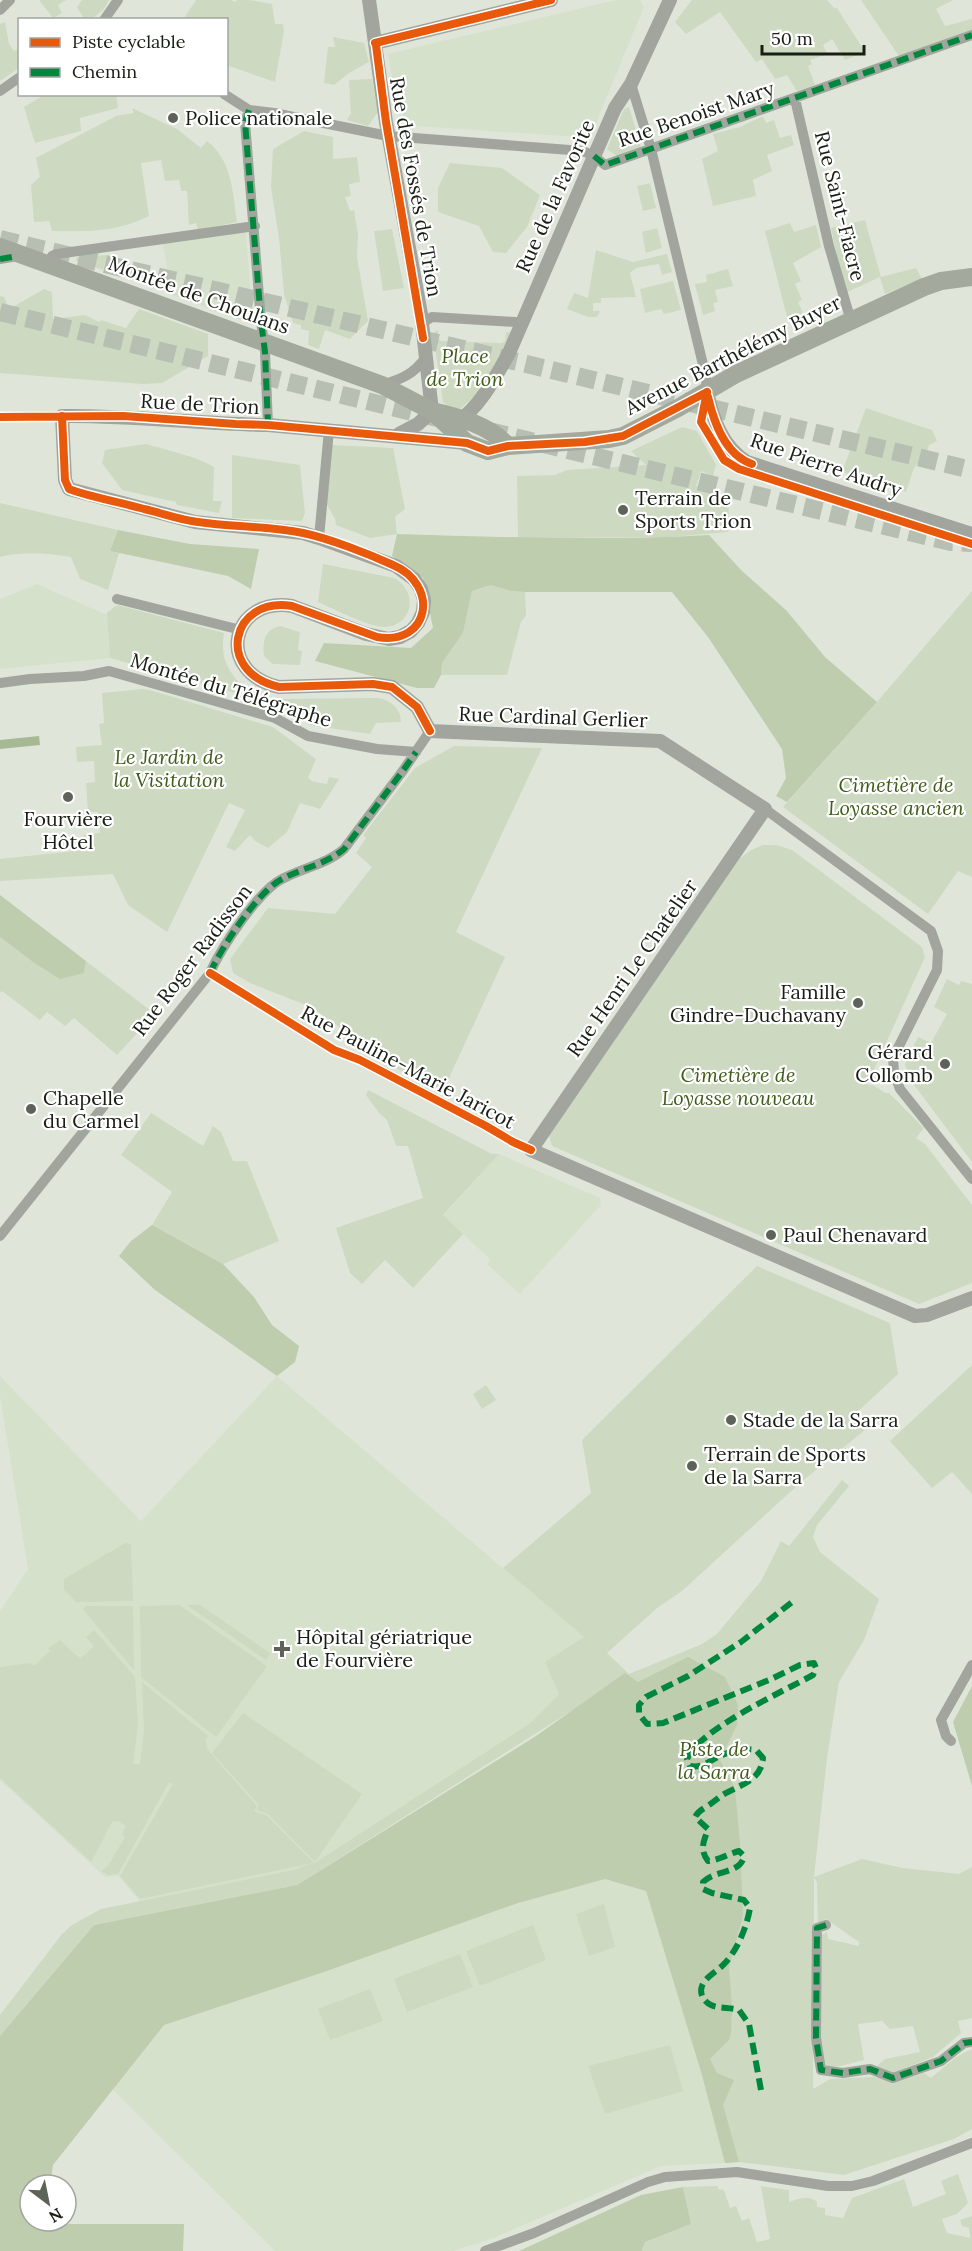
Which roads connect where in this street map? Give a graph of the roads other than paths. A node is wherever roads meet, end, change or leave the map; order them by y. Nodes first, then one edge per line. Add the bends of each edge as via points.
1 (10, 0) edge
2 (118, 0) edge
3 (369, 0) edge
4 (551, 0) edge
5 (670, 0) edge
6 (0, 10) edge
7 (108, 16) edge
8 (972, 35) edge
9 (375, 43) junction
10 (18, 78) edge
11 (631, 84) junction
12 (0, 91) edge
13 (227, 96) edge
14 (795, 99) junction
15 (249, 110) junction
16 (388, 136) junction
17 (651, 149) junction
18 (594, 156) junction
19 (255, 226) junction
20 (5, 253) edge
21 (49, 264) junction
22 (972, 277) edge
23 (851, 321) junction
24 (422, 323) junction
25 (521, 324) junction
26 (264, 342) junction
27 (426, 357) junction
28 (382, 385) junction
29 (707, 392) junction
30 (432, 411) junction
31 (62, 416) junction
32 (0, 417) edge
33 (462, 418) junction
34 (268, 425) junction
35 (329, 430) junction
36 (397, 435) junction
37 (422, 438) junction
38 (467, 443) junction
39 (508, 446) junction
40 (972, 534) edge
41 (318, 538) junction
42 (117, 599) dead end
43 (241, 630) junction
44 (0, 683) edge
45 (430, 731) junction
46 (416, 752) junction
47 (765, 809) junction
48 (210, 973) junction
49 (531, 1150) junction
50 (972, 1179) edge
51 (0, 1236) edge
52 (972, 1298) edge
53 (972, 1665) edge
54 (951, 1741) dead end
55 (826, 1925) dead end
56 (972, 2042) edge
57 (972, 2143) edge
58 (485, 2251) edge

1 - 6 street
2 - 7 street
3 - 9 street, Rue des Fossés de Trion
4 - 9 street
5 - 11 street, Rue de la Favorite
8 - 14 street, Rue Benoist Mary
9 - 16 street, Rue des Fossés de Trion
10 - 12 street
11 - 17 street
11 - 18 street, Rue de la Favorite via 615,108
13 - 15 street
14 - 17 street, Rue Benoist Mary
14 - 23 street, Rue Saint-Fiacre
15 - 16 street, Rue Benoist Mary
15 - 19 street via 245,122
16 - 18 street, Rue Benoist Mary
16 - 24 street, Rue des Fossés de Trion
17 - 18 street, Rue Benoist Mary via 605,165
17 - 29 street
18 - 25 street, Rue de la Favorite
19 - 21 street via 57,254
19 - 26 street
20 - 21 main road, Montée de Choulans
21 - 26 main road, Montée de Choulans
22 - 23 main road, Avenue Barthélémy Buyer via 940,281
23 - 29 main road, Avenue Barthélémy Buyer via 736,374
24 - 25 street via 432,317
24 - 27 street, Rue des Fossés de Trion
25 - 33 street, Rue de la Favorite via 498,373
26 - 28 main road, Montée de Choulans
26 - 34 street
27 - 28 street via 403,379
27 - 30 street
28 - 30 main road
29 - 39 main road, Avenue Barthélémy Buyer via 623,436
29 - 40 street, Rue Pierre Audry via 712,417 727,445 747,462
30 - 33 main road
30 - 36 street
31 - 32 street, Rue de Trion
31 - 34 street, Rue de Trion
31 - 41 street via 65,480 69,489 195,522 303,533
33 - 37 street
33 - 38 main road
33 - 39 main road
34 - 35 street, Rue de Trion
35 - 36 street, Rue de Trion
35 - 41 street
36 - 37 street
37 - 38 street
38 - 39 main road via 489,451
41 - 43 street via 405,572 421,589 424,600 423,612 411,632 389,639 280,604 256,611
42 - 43 street
43 - 45 street, Rue Cardinal Gerlier via 239,656 254,678 279,687 392,687 417,707
44 - 46 street, Montée du Télégraphe via 109,671 275,718 308,736
45 - 46 street, Rue Roger Radisson
45 - 47 street, Rue Cardinal Gerlier via 660,741
46 - 48 street, Rue Roger Radisson via 344,849 283,878 266,891 218,955
47 - 49 street, Rue Henri Le Chatelier
47 - 50 street, Rue Cardinal Gerlier via 931,931 938,951 937,970 893,1058 894,1072 900,1089
48 - 49 street, Rue Pauline-Marie Jaricot via 334,1050
48 - 51 street, Rue Roger Radisson
49 - 52 street, Rue Pauline-Marie Jaricot via 915,1316
53 - 54 street via 941,1720
55 - 56 street via 817,1928 816,2038 821,2070 843,2073 870,2069 893,2078 941,2061 964,2043
57 - 58 street via 852,2186 737,2172 665,2177

